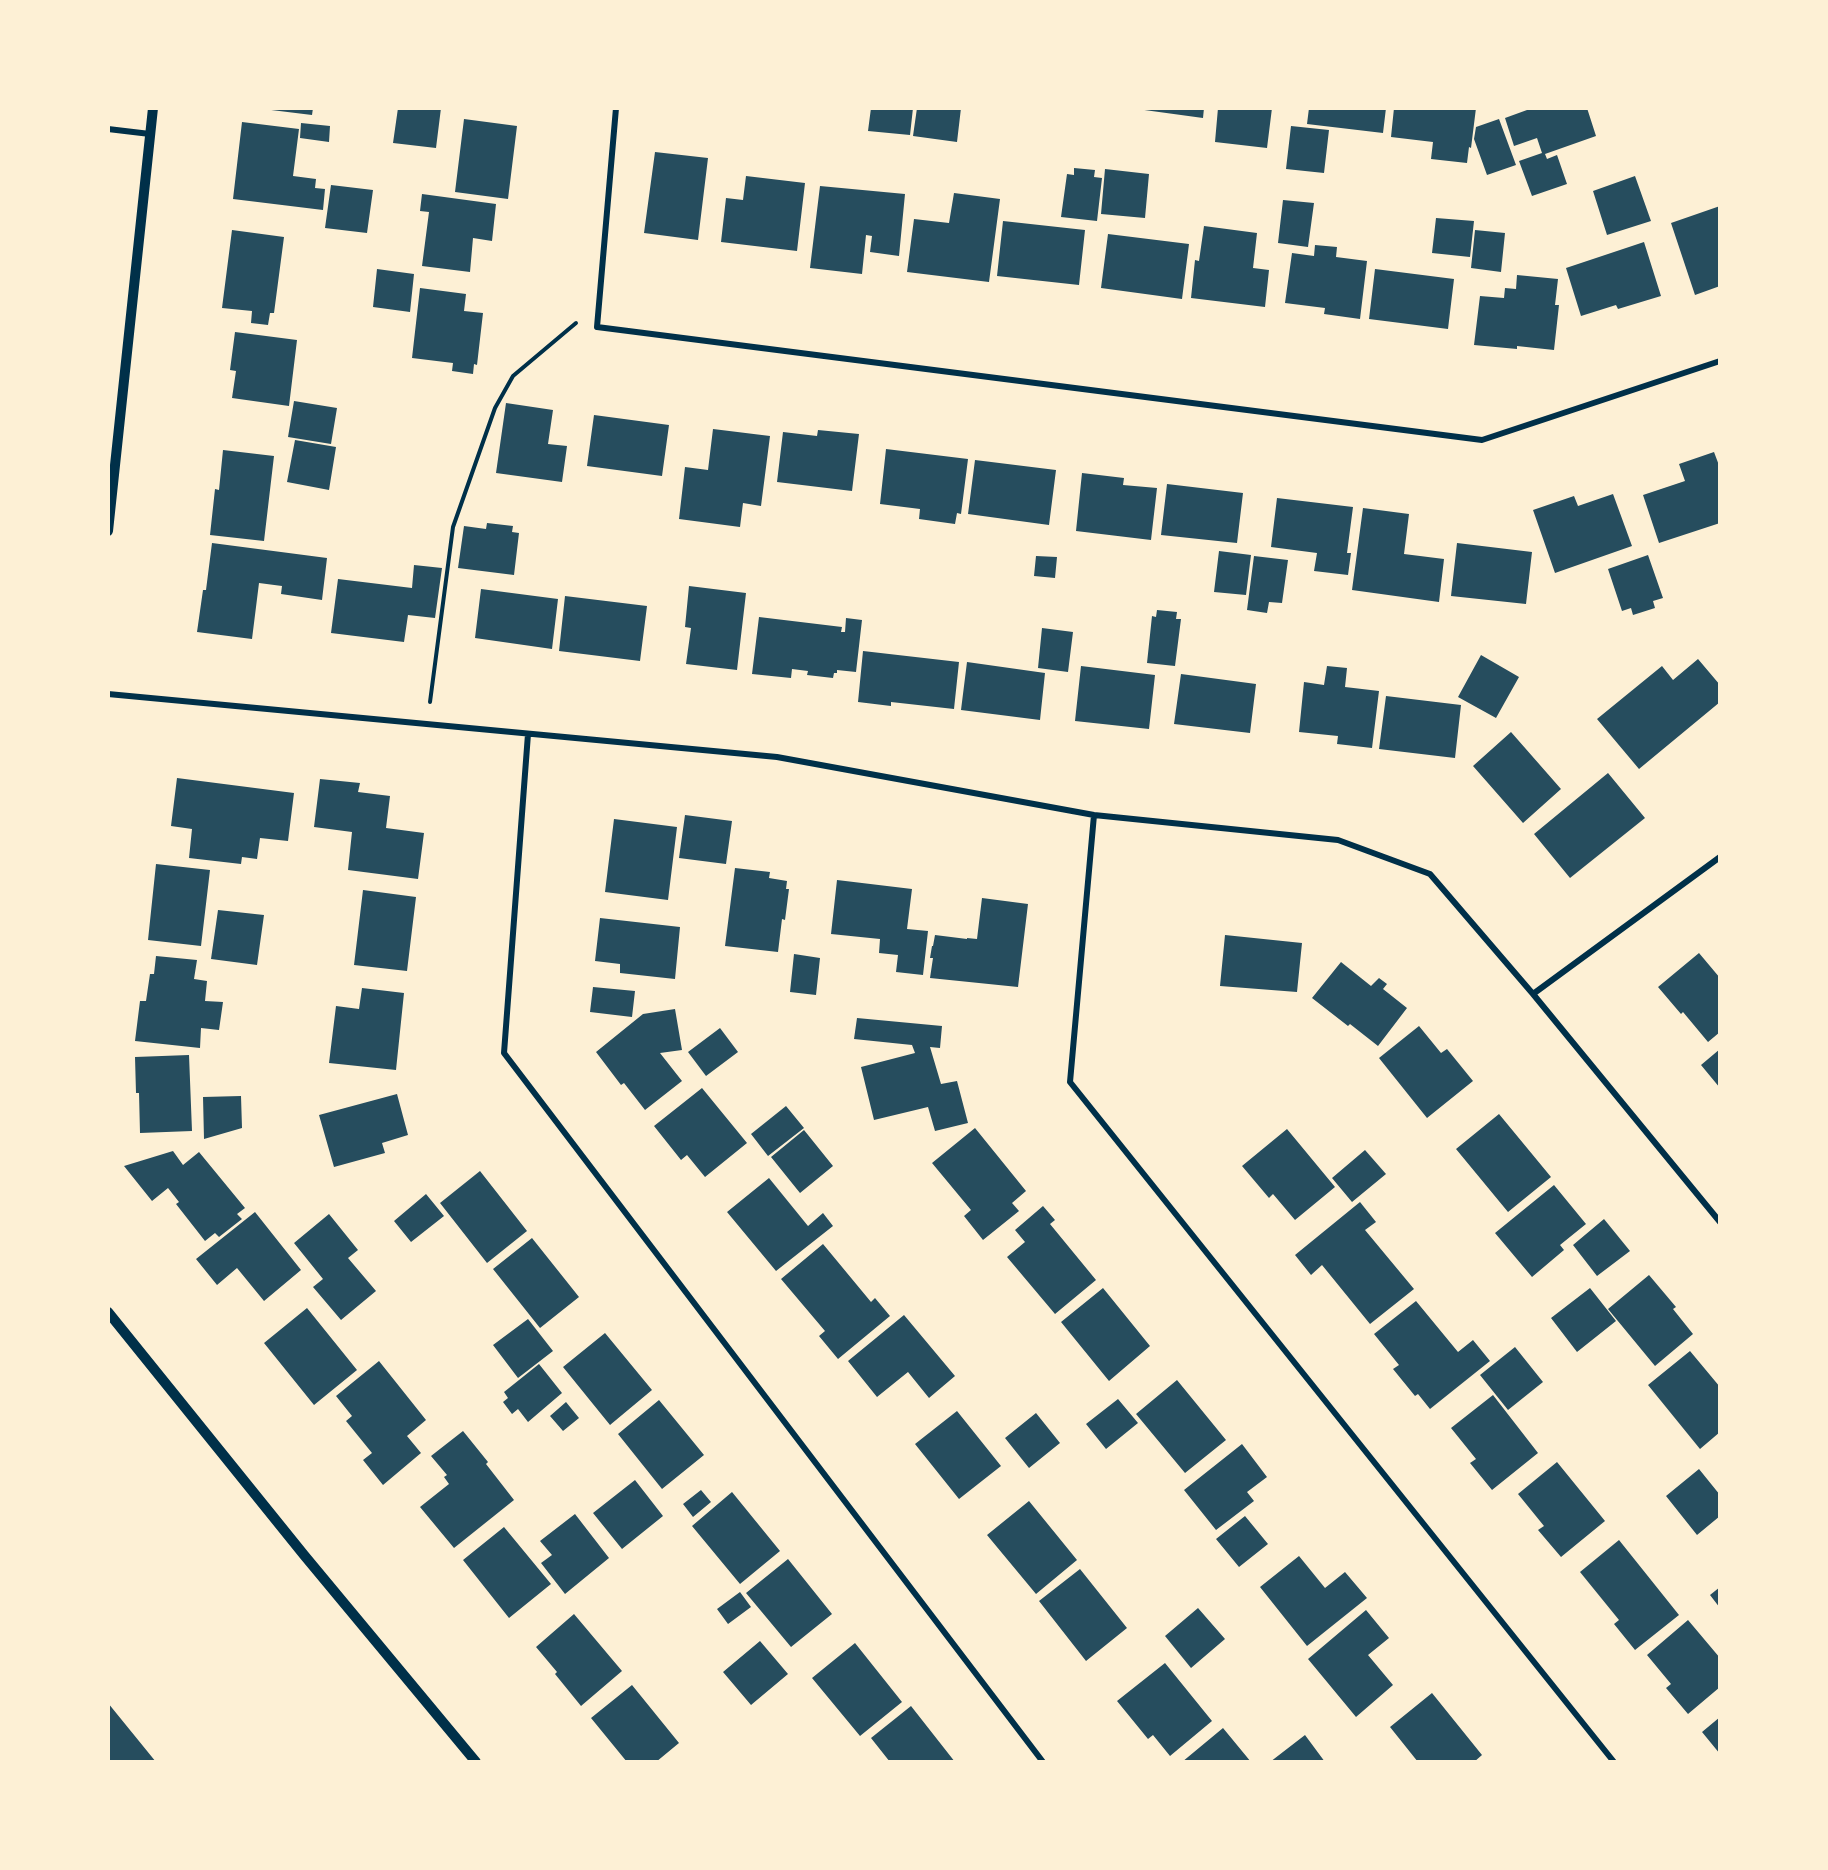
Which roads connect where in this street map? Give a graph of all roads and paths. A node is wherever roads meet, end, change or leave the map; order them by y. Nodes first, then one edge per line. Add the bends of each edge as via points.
1 (153, 108) edge
2 (616, 108) edge
3 (108, 129) edge
4 (150, 134) junction
5 (599, 304) junction
6 (1720, 361) edge
7 (108, 531) edge
8 (108, 694) edge
9 (427, 724) junction
10 (528, 734) junction
11 (1094, 815) junction
12 (1720, 856) edge
13 (1533, 994) junction
14 (1720, 1222) edge
15 (108, 1312) edge
16 (471, 1760) edge
17 (1043, 1762) edge
18 (1614, 1762) edge

1 - 4 street
2 - 5 street
3 - 4 street
4 - 7 street
5 - 6 street via 597,327 1482,440
5 - 9 path via 513,376 495,408 453,527
8 - 9 street
9 - 10 street
10 - 11 street via 777,758
10 - 17 street via 504,1053
11 - 13 street via 1338,840 1430,874
11 - 18 street via 1071,1082
12 - 13 street
13 - 14 street
15 - 16 street

